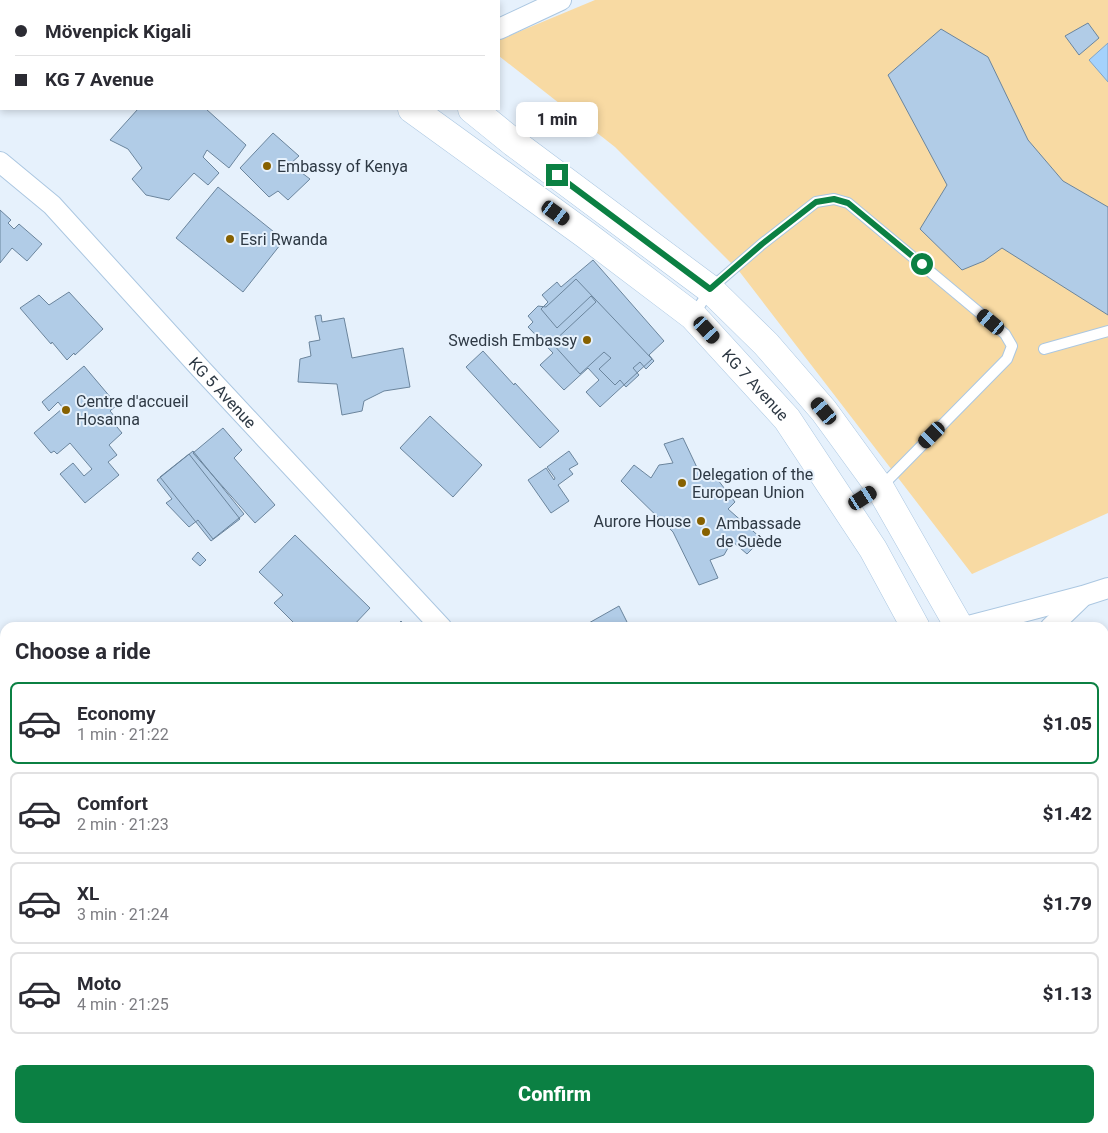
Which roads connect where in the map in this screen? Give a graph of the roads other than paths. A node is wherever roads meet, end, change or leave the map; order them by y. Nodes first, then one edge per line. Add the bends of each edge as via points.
1 (560, 0) edge
2 (500, 29) edge
3 (413, 110) edge
4 (473, 110) edge
5 (0, 162) edge
6 (710, 289) junction
7 (693, 316) junction
8 (1108, 331) edge
9 (1044, 349) dead end
10 (880, 488) junction
11 (846, 509) junction
12 (1108, 588) edge
13 (1083, 596) junction
14 (436, 622) edge
15 (913, 622) edge
16 (957, 622) edge
17 (983, 622) edge
18 (1056, 622) edge

1 - 2 street
3 - 7 main road, KG 7 Avenue
4 - 6 main road, KG 7 Avenue
5 - 14 street, KG 5 Avenue via 52,204
6 - 7 lane
6 - 10 main road, KG 7 Avenue via 766,344 817,404
6 - 10 lane via 816,202 834,199 848,203 1005,334 1012,346 1006,359
7 - 11 main road, KG 7 Avenue via 787,419
8 - 9 lane
10 - 11 lane
10 - 16 main road, KG 7 Avenue
11 - 15 main road, KG 7 Avenue via 873,549
12 - 13 street
13 - 17 street
13 - 18 street

